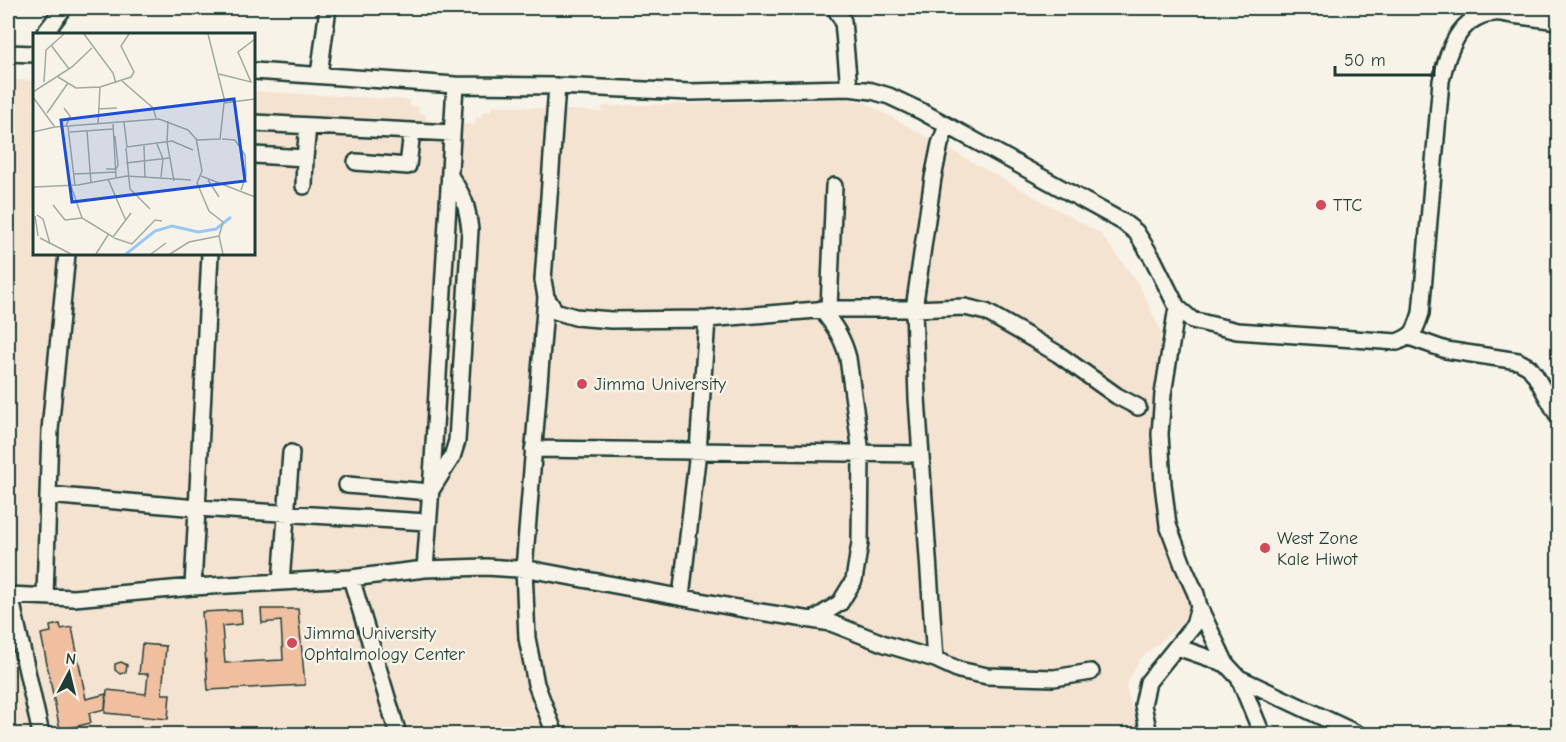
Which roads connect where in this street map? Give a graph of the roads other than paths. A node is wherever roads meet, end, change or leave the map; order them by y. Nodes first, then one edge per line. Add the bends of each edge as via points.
1 (64, 8) edge
2 (328, 8) edge
3 (836, 8) edge
4 (1479, 12) edge
5 (1558, 21) edge
6 (45, 33) edge
7 (33, 52) edge
8 (8, 53) edge
9 (255, 70) edge
10 (319, 75) junction
11 (455, 85) junction
12 (558, 86) junction
13 (849, 88) junction
14 (255, 123) edge
15 (308, 126) junction
16 (947, 126) junction
17 (412, 131) junction
18 (452, 133) junction
19 (255, 155) edge
20 (305, 158) junction
21 (356, 162) dead end
22 (450, 176) junction
23 (304, 186) dead end
24 (834, 186) dead end
25 (67, 255) edge
26 (210, 255) edge
27 (546, 297) junction
28 (1177, 307) junction
29 (825, 309) junction
30 (914, 309) junction
31 (707, 319) junction
32 (1409, 337) junction
33 (1138, 407) dead end
34 (1558, 416) edge
35 (533, 449) junction
36 (698, 451) junction
37 (291, 453) dead end
38 (861, 453) junction
39 (921, 454) junction
40 (347, 485) dead end
41 (430, 492) junction
42 (48, 495) junction
43 (197, 508) junction
44 (286, 514) junction
45 (427, 522) junction
46 (424, 569) junction
47 (524, 569) junction
48 (351, 578) junction
49 (281, 582) junction
50 (193, 587) junction
51 (9, 595) edge
52 (45, 597) junction
53 (681, 597) junction
54 (1199, 607) junction
55 (813, 620) junction
56 (1177, 647) junction
57 (935, 659) junction
58 (1226, 664) junction
59 (1091, 672) dead end
60 (1239, 678) junction
61 (41, 735) edge
62 (398, 735) edge
63 (555, 735) edge
64 (1149, 735) edge
65 (1262, 735) edge
66 (1358, 735) edge

1 - 6 street
2 - 10 street
3 - 13 street via 843,21
4 - 5 street
4 - 32 street via 1456,39 1446,58 1441,81 1421,313
7 - 8 street
9 - 10 street
10 - 11 street
11 - 12 street
11 - 18 street
12 - 13 street via 690,92
12 - 27 street via 543,280
13 - 16 street via 889,96
14 - 15 street
15 - 17 street
15 - 20 street
16 - 28 street via 1136,232
16 - 30 street via 933,178
17 - 18 street
17 - 21 street via 408,166
18 - 22 street
19 - 20 street
20 - 23 street
22 - 41 street
22 - 41 street via 468,208 470,230 457,441 452,458
24 - 29 street
25 - 42 street via 50,430
26 - 43 street
27 - 31 street via 555,311 575,317
27 - 35 street
28 - 32 street via 1192,320 1237,331 1397,342
28 - 54 street via 1163,394 1163,484 1168,525
29 - 30 street
29 - 31 street
29 - 38 street via 844,344
30 - 33 street via 964,307 986,312
30 - 39 street
31 - 36 street
32 - 34 street via 1446,350 1518,361 1535,375
35 - 36 street
35 - 47 street
36 - 38 street
36 - 53 street
37 - 44 street
38 - 39 street
38 - 55 street via 860,543 854,580 840,603
39 - 57 street
40 - 41 street
41 - 45 street
42 - 43 street
42 - 52 street
43 - 44 street
43 - 50 street
44 - 45 street
44 - 49 street
45 - 46 street
46 - 47 street
46 - 48 street
47 - 53 street
47 - 63 street via 526,638 536,684
48 - 49 street
48 - 62 street
49 - 50 street
50 - 52 street
51 - 52 street
51 - 61 street
53 - 55 street
54 - 56 street via 1194,625
54 - 58 street
55 - 57 street
56 - 58 street
56 - 64 street via 1148,682 1143,705
57 - 59 street via 958,670 987,676 1054,678
58 - 60 street
60 - 65 street
60 - 66 street

